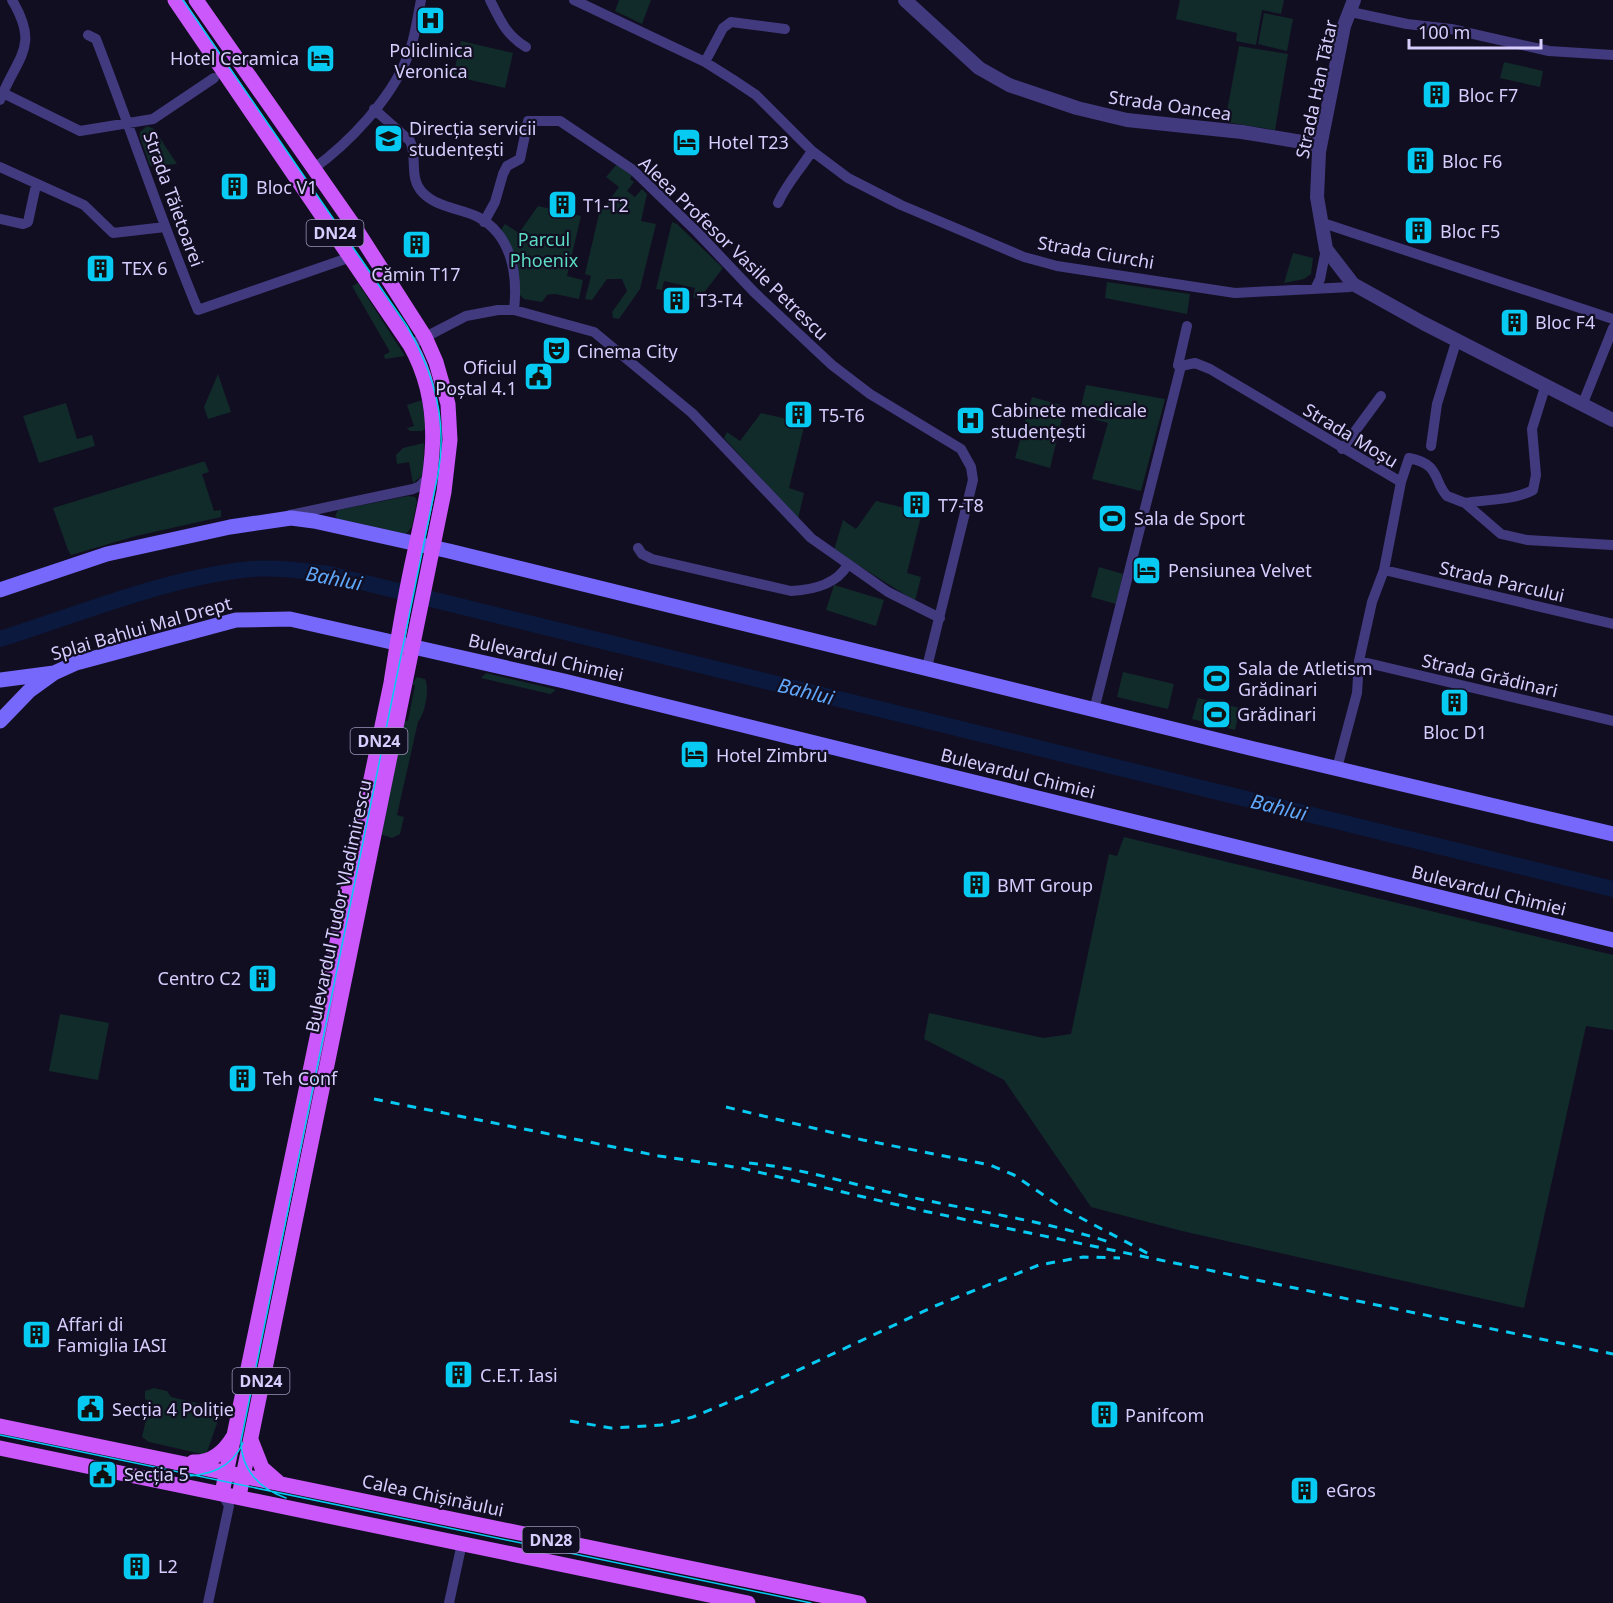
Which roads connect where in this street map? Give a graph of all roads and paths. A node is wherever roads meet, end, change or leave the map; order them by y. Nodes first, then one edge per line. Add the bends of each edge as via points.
1 (12, 0) edge
2 (175, 0) edge
3 (196, 0) edge
4 (421, 0) edge
5 (490, 0) edge
6 (574, 0) edge
7 (905, 0) edge
8 (1352, 6) edge
9 (785, 29) dead end
10 (88, 35) dead end
11 (526, 47) dead end
12 (1613, 55) edge
13 (705, 62) junction
14 (214, 78) dead end
15 (1, 96) edge
16 (374, 109) junction
17 (129, 122) junction
18 (1320, 145) junction
19 (812, 151) junction
20 (0, 167) edge
21 (313, 170) junction
22 (36, 185) junction
23 (778, 203) dead end
24 (0, 219) edge
25 (484, 222) junction
26 (1320, 222) junction
27 (165, 227) junction
28 (1326, 249) junction
29 (351, 257) junction
30 (1353, 284) junction
31 (1315, 289) junction
32 (514, 310) junction
33 (1613, 319) edge
34 (1188, 326) dead end
35 (1613, 328) edge
36 (425, 337) junction
37 (1457, 339) junction
38 (410, 345) junction
39 (1181, 366) junction
40 (1546, 384) junction
41 (1381, 396) dead end
42 (1583, 403) junction
43 (1613, 420) edge
44 (1431, 446) dead end
45 (1342, 449) junction
46 (431, 473) junction
47 (1401, 482) junction
48 (1465, 503) junction
49 (265, 520) junction
50 (417, 543) junction
51 (1612, 544) edge
52 (433, 547) junction
53 (638, 548) dead end
54 (848, 566) junction
55 (1384, 570) junction
56 (0, 590) edge
57 (940, 618) junction
58 (1613, 624) edge
59 (404, 647) junction
60 (1359, 661) junction
61 (927, 667) junction
62 (54, 673) junction
63 (0, 680) edge
64 (1094, 710) junction
65 (1, 714) edge
66 (1613, 721) edge
67 (1337, 768) junction
68 (1613, 834) edge
69 (1613, 940) edge
70 (0, 1426) edge
71 (243, 1433) junction
72 (0, 1448) edge
73 (181, 1462) junction
74 (227, 1472) junction
75 (243, 1476) junction
76 (280, 1484) junction
77 (230, 1498) junction
78 (462, 1543) junction
79 (208, 1603) edge
80 (449, 1603) edge
81 (748, 1603) edge
82 (859, 1603) edge

1 - 15 street via 25,21 27,38
2 - 29 main road, Bulevardul Tudor Vladimirescu / DN24
3 - 21 main road, Bulevardul Tudor Vladimirescu / DN24
4 - 16 street via 409,56
5 - 11 street via 511,38
6 - 13 street, Strada Ciurchi
7 - 18 street, Strada Oancea via 979,68 1010,85 1127,120
8 - 12 street via 1407,24 1451,29 1549,51
8 - 18 street, Strada Han Tătar via 1344,26
9 - 13 street via 731,22 723,28
10 - 17 street, Strada Tăietoarei via 96,39
13 - 19 street, Strada Ciurchi via 756,95
14 - 17 street via 153,119
15 - 17 street via 77,130
16 - 21 street via 348,141
16 - 25 street via 410,141 415,177 424,194 436,203
17 - 27 street, Strada Tăietoarei
18 - 26 street, Strada Han Tătar
19 - 23 street via 798,174 790,178
19 - 31 street, Strada Ciurchi via 831,167 901,204 1024,257 1057,266 1234,293
20 - 22 street
21 - 36 main road, Bulevardul Tudor Vladimirescu / DN24
22 - 24 street via 28,222
22 - 27 street via 84,205 113,233
25 - 32 street via 497,233 514,262
25 - 57 street, Aleea Profesor Vasile Petrescu via 507,166 520,159 528,121 560,121 646,182 832,365 870,394 961,449 973,480
26 - 28 street, Strada Han Tătar
26 - 33 street
27 - 29 street, Strada Tăietoarei via 198,310
28 - 30 street, Strada Han Tătar
28 - 31 street
29 - 38 main road, Bulevardul Tudor Vladimirescu / DN24
30 - 31 street, Strada Ciurchi
30 - 37 street
32 - 36 street via 466,316
32 - 54 street via 579,326 608,342 692,413 795,525
34 - 39 street via 1178,365
35 - 42 street
36 - 38 street
36 - 52 main road, Bulevardul Tudor Vladimirescu / DN24 via 446,390 450,421 449,454
37 - 40 street
37 - 44 street via 1437,404
38 - 46 main road, Bulevardul Tudor Vladimirescu / DN24 via 430,394 434,436
39 - 45 street, Strada Moșu via 1195,363 1210,369
39 - 64 street
40 - 42 street
40 - 48 street via 1532,429 1536,476 1533,490 1513,498
41 - 45 street
42 - 43 street
45 - 47 street, Strada Moșu
46 - 49 street via 413,489
46 - 50 main road, Bulevardul Tudor Vladimirescu / DN24
47 - 48 street, Strada Moșu via 1409,458 1418,459 1436,473 1447,496
47 - 55 street
48 - 51 street, Strada Moșu via 1501,534 1527,540
49 - 50 main road via 314,521
49 - 56 main road via 107,554
50 - 52 main road
50 - 59 main road, Bulevardul Tudor Vladimirescu / DN24 via 400,623
52 - 59 main road, Bulevardul Tudor Vladimirescu / DN24 via 416,627
52 - 61 main road
53 - 54 street via 652,559 791,591 837,579
54 - 57 street via 912,606
55 - 58 street, Strada Parcului
55 - 60 street via 1372,602
57 - 61 street, Aleea Profesor Vasile Petrescu
59 - 62 main road, Splai Bahlui Mal Drept via 290,619 254,618 76,663
59 - 69 main road, Bulevardul Chimiei via 564,681
59 - 71 main road, Bulevardul Tudor Vladimirescu / DN24
60 - 66 street, Strada Grădinari
60 - 67 street via 1357,693
61 - 64 main road
62 - 63 main road, Splai Bahlui Mal Drept
62 - 65 main road
64 - 67 main road
67 - 68 main road
70 - 73 main road, Calea Chișinăului / DN28
71 - 73 main road via 210,1460
71 - 74 main road, Bulevardul Tudor Vladimirescu / DN24
71 - 75 main road, Bulevardul Tudor Vladimirescu / DN24
71 - 76 main road via 257,1461
72 - 77 main road, DN28
73 - 74 main road, Calea Chișinăului / DN28
74 - 75 main road, Calea Chișinăului / DN28
74 - 77 main road, Bulevardul Tudor Vladimirescu / DN24
75 - 76 main road, Calea Chișinăului / DN28
75 - 77 main road, Bulevardul Tudor Vladimirescu / DN24
76 - 82 main road, Calea Chișinăului / DN28
77 - 78 main road, DN28
77 - 79 street
78 - 80 street
78 - 81 main road, DN28

